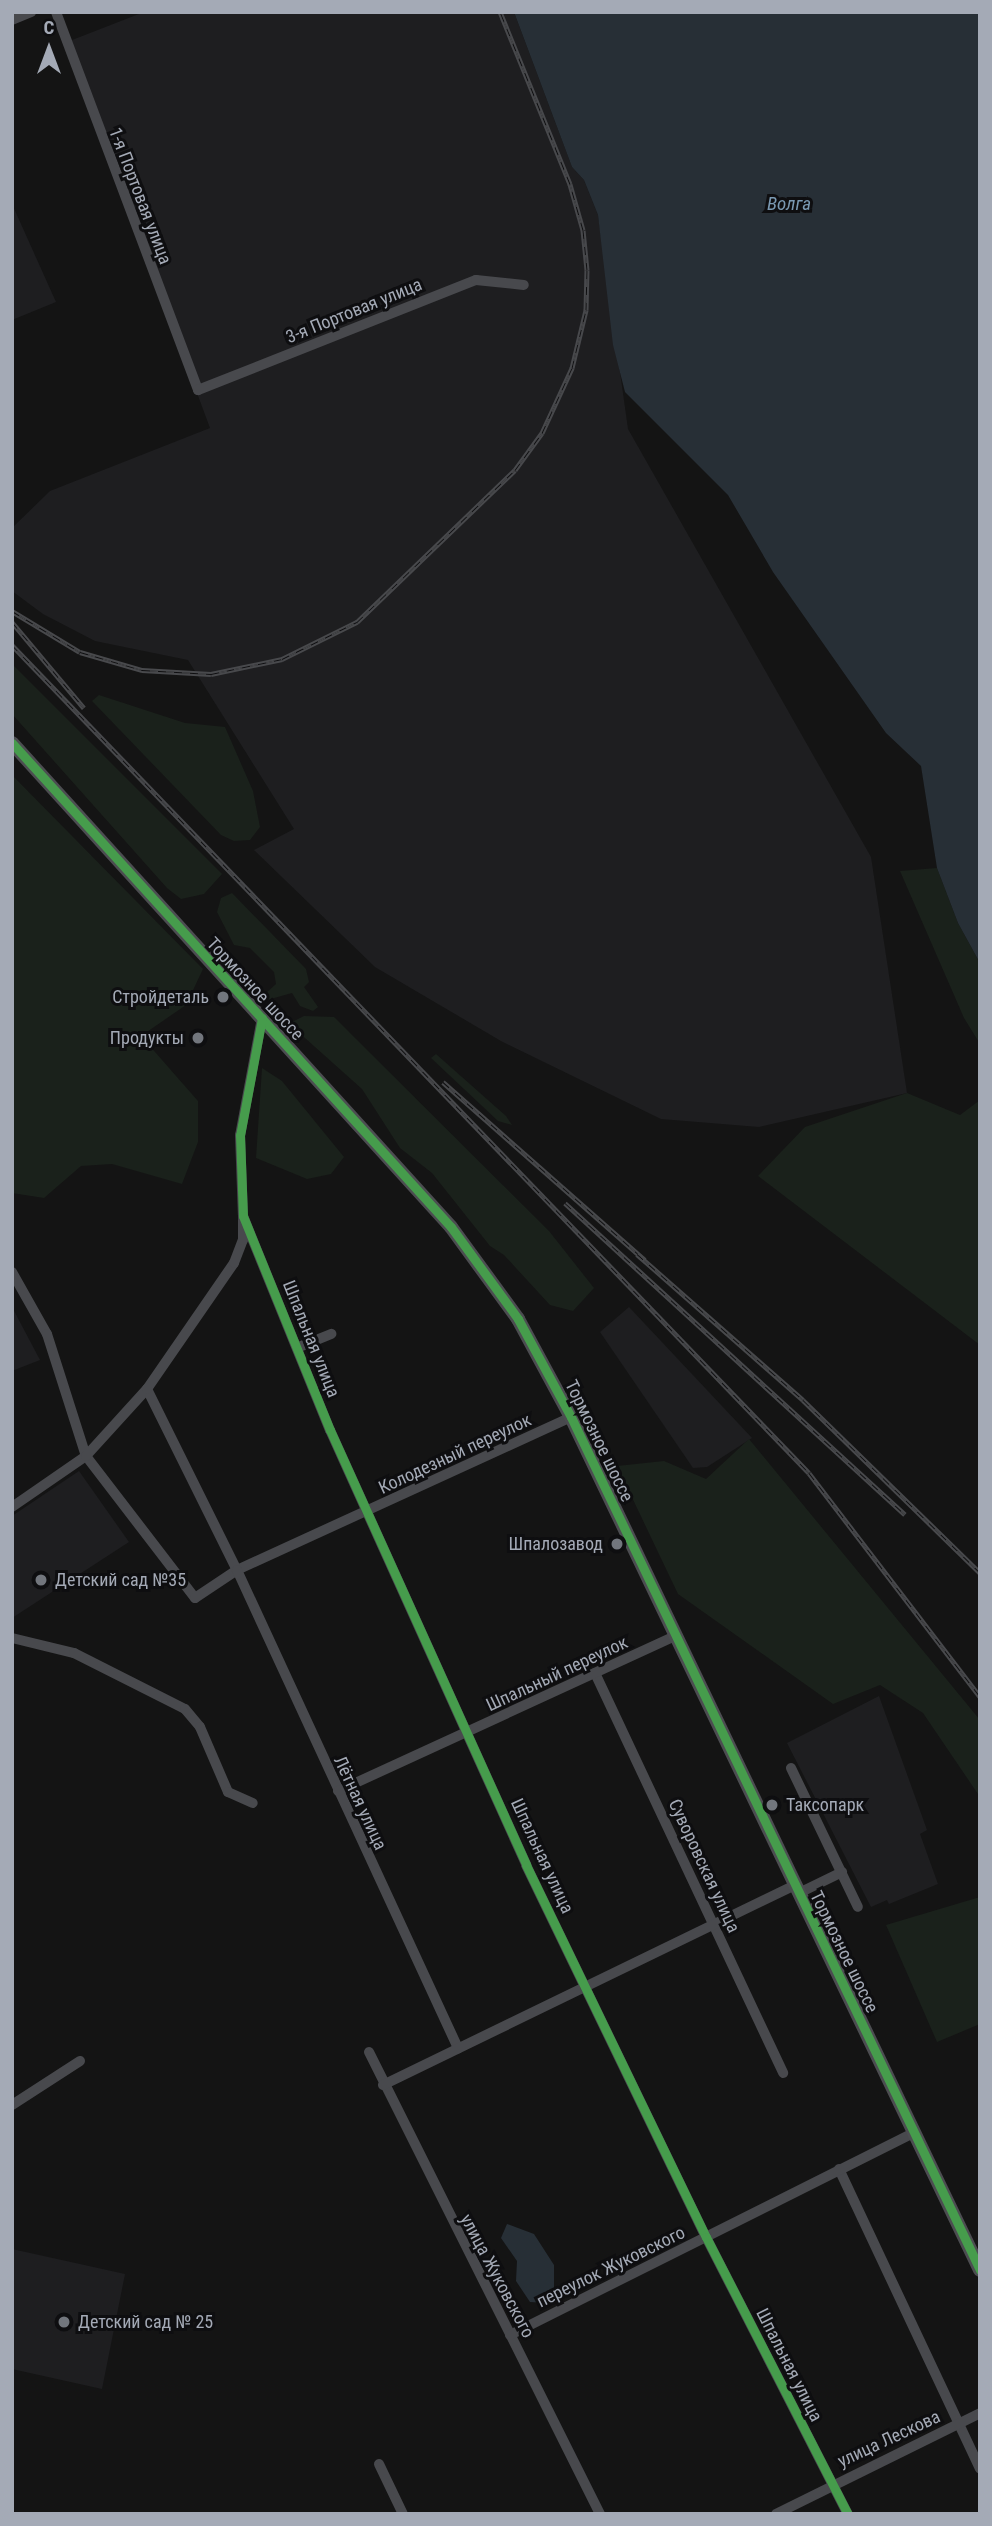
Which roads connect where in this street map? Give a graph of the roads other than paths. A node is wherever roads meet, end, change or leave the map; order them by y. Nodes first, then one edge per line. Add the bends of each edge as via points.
1 (31, 12) edge
2 (56, 12) edge
3 (12, 20) edge
4 (524, 285) dead end
5 (198, 390) joint
6 (12, 743) edge
7 (262, 1018) junction
8 (243, 1216) junction
9 (12, 1272) edge
10 (332, 1334) dead end
11 (299, 1347) junction
12 (147, 1389) junction
13 (571, 1417) junction
14 (86, 1456) junction
15 (12, 1507) edge
16 (368, 1512) junction
17 (237, 1570) junction
18 (675, 1636) junction
19 (12, 1638) edge
20 (596, 1673) junction
21 (469, 1732) junction
22 (791, 1768) dead end
23 (338, 1791) junction
24 (253, 1803) dead end
25 (842, 1872) junction
26 (797, 1889) junction
27 (858, 1907) dead end
28 (715, 1924) junction
29 (589, 1987) junction
30 (458, 2048) junction
31 (369, 2052) dead end
32 (80, 2061) dead end
33 (783, 2073) dead end
34 (383, 2084) junction
35 (12, 2105) edge
36 (913, 2133) junction
37 (839, 2169) junction
38 (706, 2237) junction
39 (980, 2270) edge
40 (510, 2335) junction
41 (980, 2413) edge
42 (959, 2424) junction
43 (379, 2464) dead end
44 (980, 2468) edge
45 (831, 2483) junction
46 (403, 2514) edge
47 (600, 2514) edge
48 (776, 2514) edge
49 (848, 2514) edge

1 - 3 street
2 - 5 street, 1-я Портовая улица
4 - 5 street, 3-я Портовая улица via 476,280
6 - 7 street, Тормозное шоссе
7 - 8 street, Шпальная улица via 240,1135
7 - 13 street, Тормозное шоссе via 474,1254 519,1319
8 - 11 street, Шпальная улица
8 - 12 street via 243,1240 234,1263
9 - 14 street via 47,1334
10 - 11 street
11 - 16 street, Шпальная улица
12 - 14 street
12 - 17 street, Лётная улица
13 - 16 street, Колодезный переулок
13 - 18 street, Тормозное шоссе
14 - 15 street
14 - 17 street, Колодезный переулок via 192,1597 199,1597
16 - 17 street, Колодезный переулок
16 - 21 street, Шпальная улица
17 - 23 street, Лётная улица
18 - 20 street, Шпальный переулок
18 - 26 street, Тормозное шоссе
19 - 24 street via 74,1653 186,1709 200,1727 228,1792
20 - 21 street, Шпальный переулок
20 - 28 street, Суворовская улица
21 - 23 street, Шпальный переулок
21 - 29 street, Шпальная улица via 526,1865
22 - 25 street
23 - 30 street, Лётная улица
25 - 26 street
25 - 27 street
26 - 28 street
26 - 36 street, Тормозное шоссе
28 - 29 street
28 - 33 street, Суворовская улица
29 - 30 street
29 - 38 street, Шпальная улица
30 - 34 street
31 - 34 street, улица Жуковского
32 - 35 street
34 - 40 street, улица Жуковского
36 - 37 street, переулок Жуковского
36 - 39 street, Тормозное шоссе
37 - 38 street, переулок Жуковского
37 - 42 street
38 - 40 street, переулок Жуковского
38 - 45 street, Шпальная улица
40 - 47 street, улица Жуковского
41 - 42 street, улица Лескова
42 - 44 street
42 - 45 street, улица Лескова
43 - 46 street
45 - 48 street, улица Лескова
45 - 49 street, Шпальная улица

